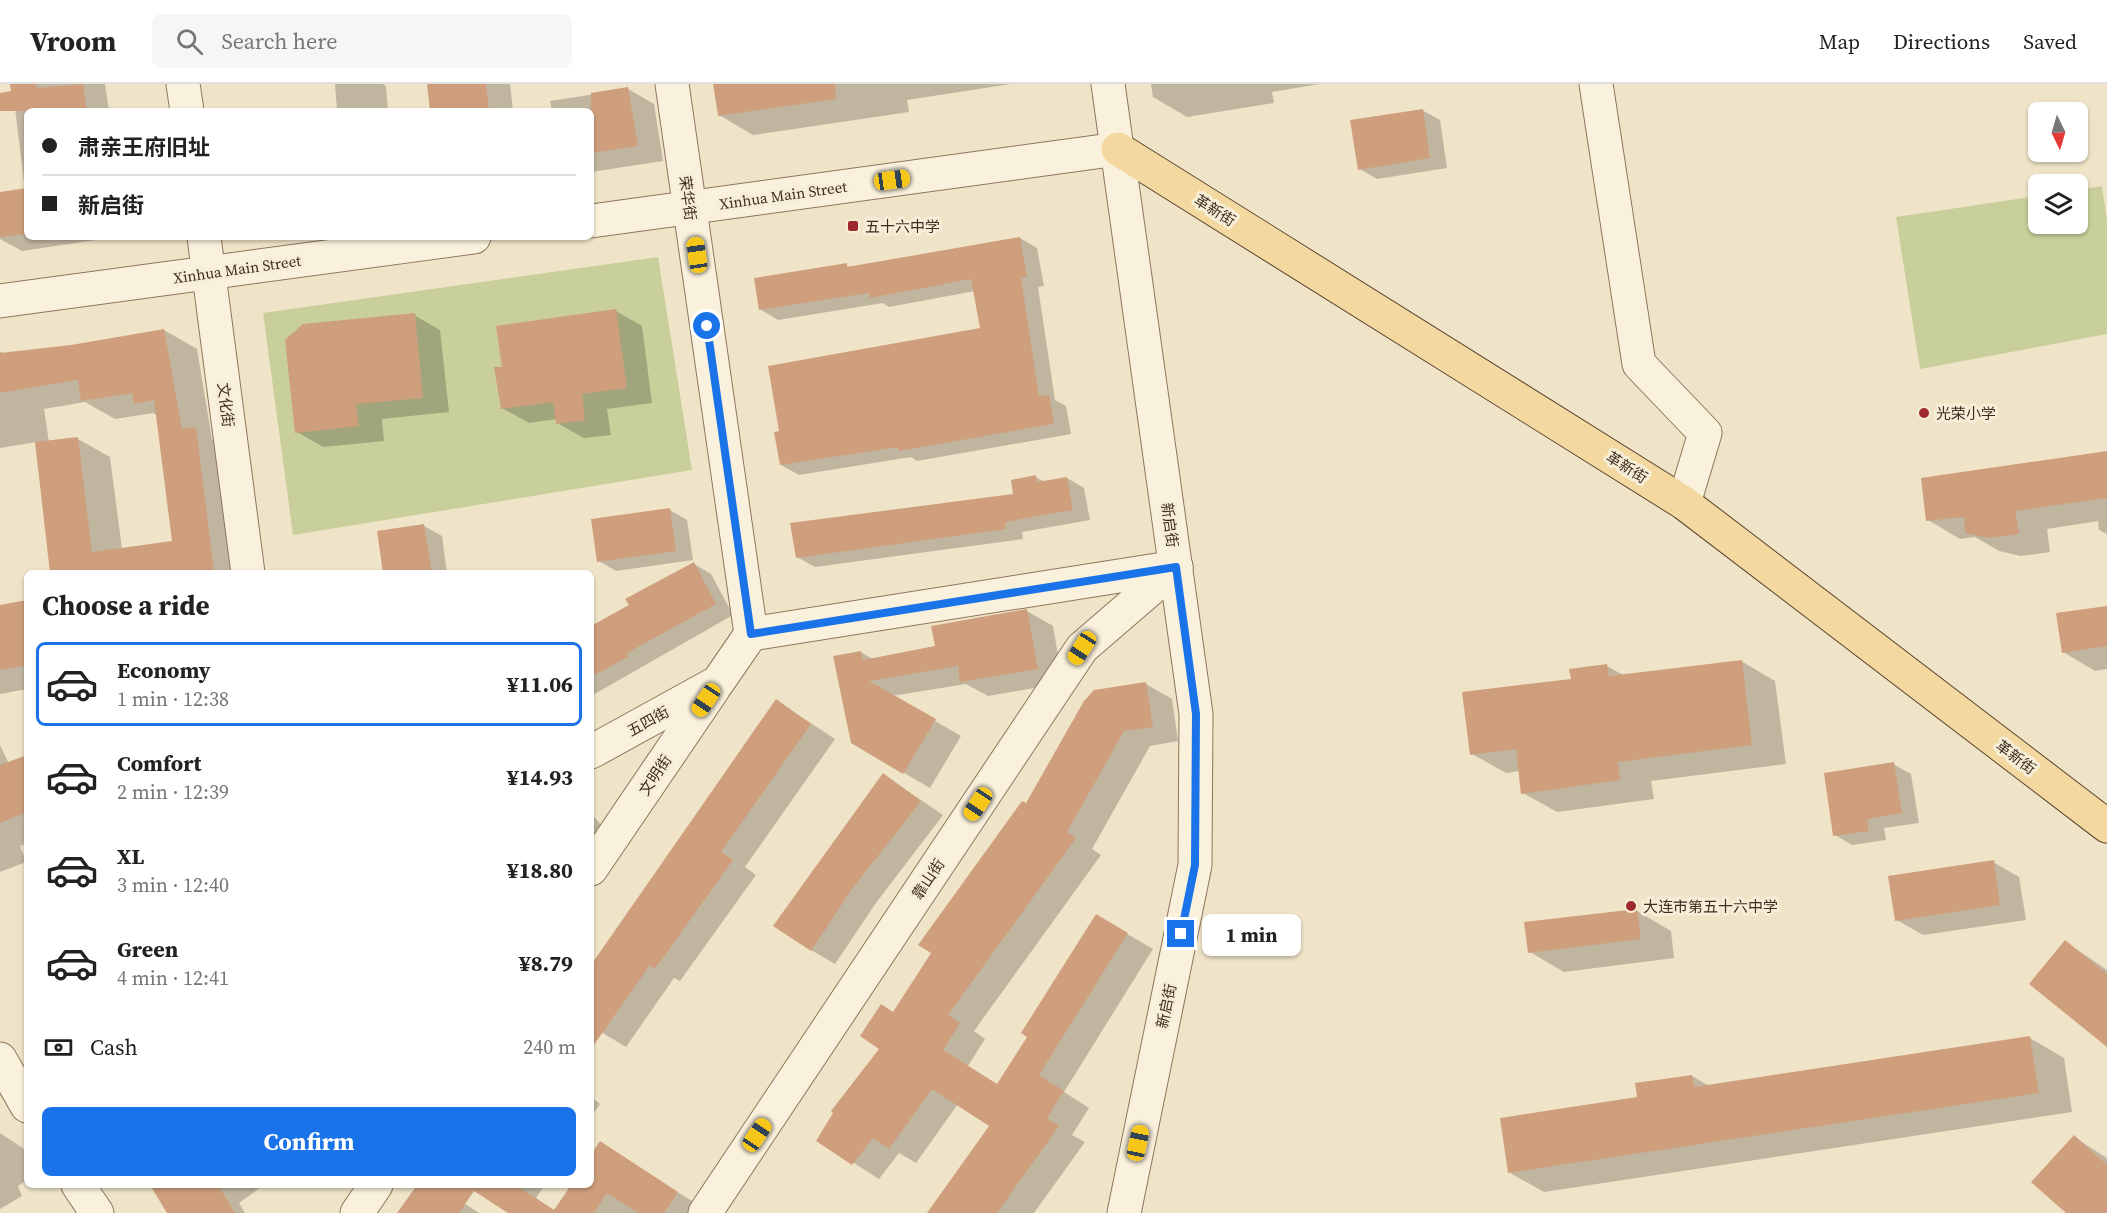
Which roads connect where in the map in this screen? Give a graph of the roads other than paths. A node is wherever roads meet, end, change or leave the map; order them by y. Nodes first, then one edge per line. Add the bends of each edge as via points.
1 (183, 84) edge
2 (672, 84) edge
3 (1108, 84) edge
4 (1596, 84) edge
5 (187, 108) edge
6 (1118, 149) junction
7 (690, 208) junction
8 (594, 221) edge
9 (204, 240) edge
10 (452, 240) edge
11 (208, 273) junction
12 (0, 301) edge
13 (1684, 503) junction
14 (1176, 567) junction
15 (248, 570) edge
16 (751, 634) junction
17 (718, 682) junction
18 (594, 750) edge
19 (2107, 826) edge
20 (594, 865) edge
21 (9, 1070) edge
22 (24, 1100) edge
23 (80, 1188) edge
24 (374, 1188) edge
25 (97, 1213) edge
26 (357, 1213) edge
27 (705, 1213) edge
28 (1124, 1213) edge

1 - 5 street
2 - 7 street, 荣华街
3 - 6 street, 新启街
4 - 13 street via 1638,364 1705,433
6 - 7 street, Xinhua Main Street
6 - 13 main road, 革新街
6 - 14 street, 新启街
7 - 8 street, Xinhua Main Street
7 - 16 street, 荣华街
9 - 11 street, 文化街
10 - 11 street, Xinhua Main Street
11 - 12 street, Xinhua Main Street
11 - 15 street, 文化街
13 - 19 main road, 革新街
14 - 16 street
14 - 27 street, 靠山街 via 1082,648
14 - 28 street, 新启街 via 1196,714 1195,865
16 - 17 street, 五四街
17 - 18 street, 五四街
17 - 20 street, 文明街
21 - 22 street
23 - 25 street
24 - 26 street

